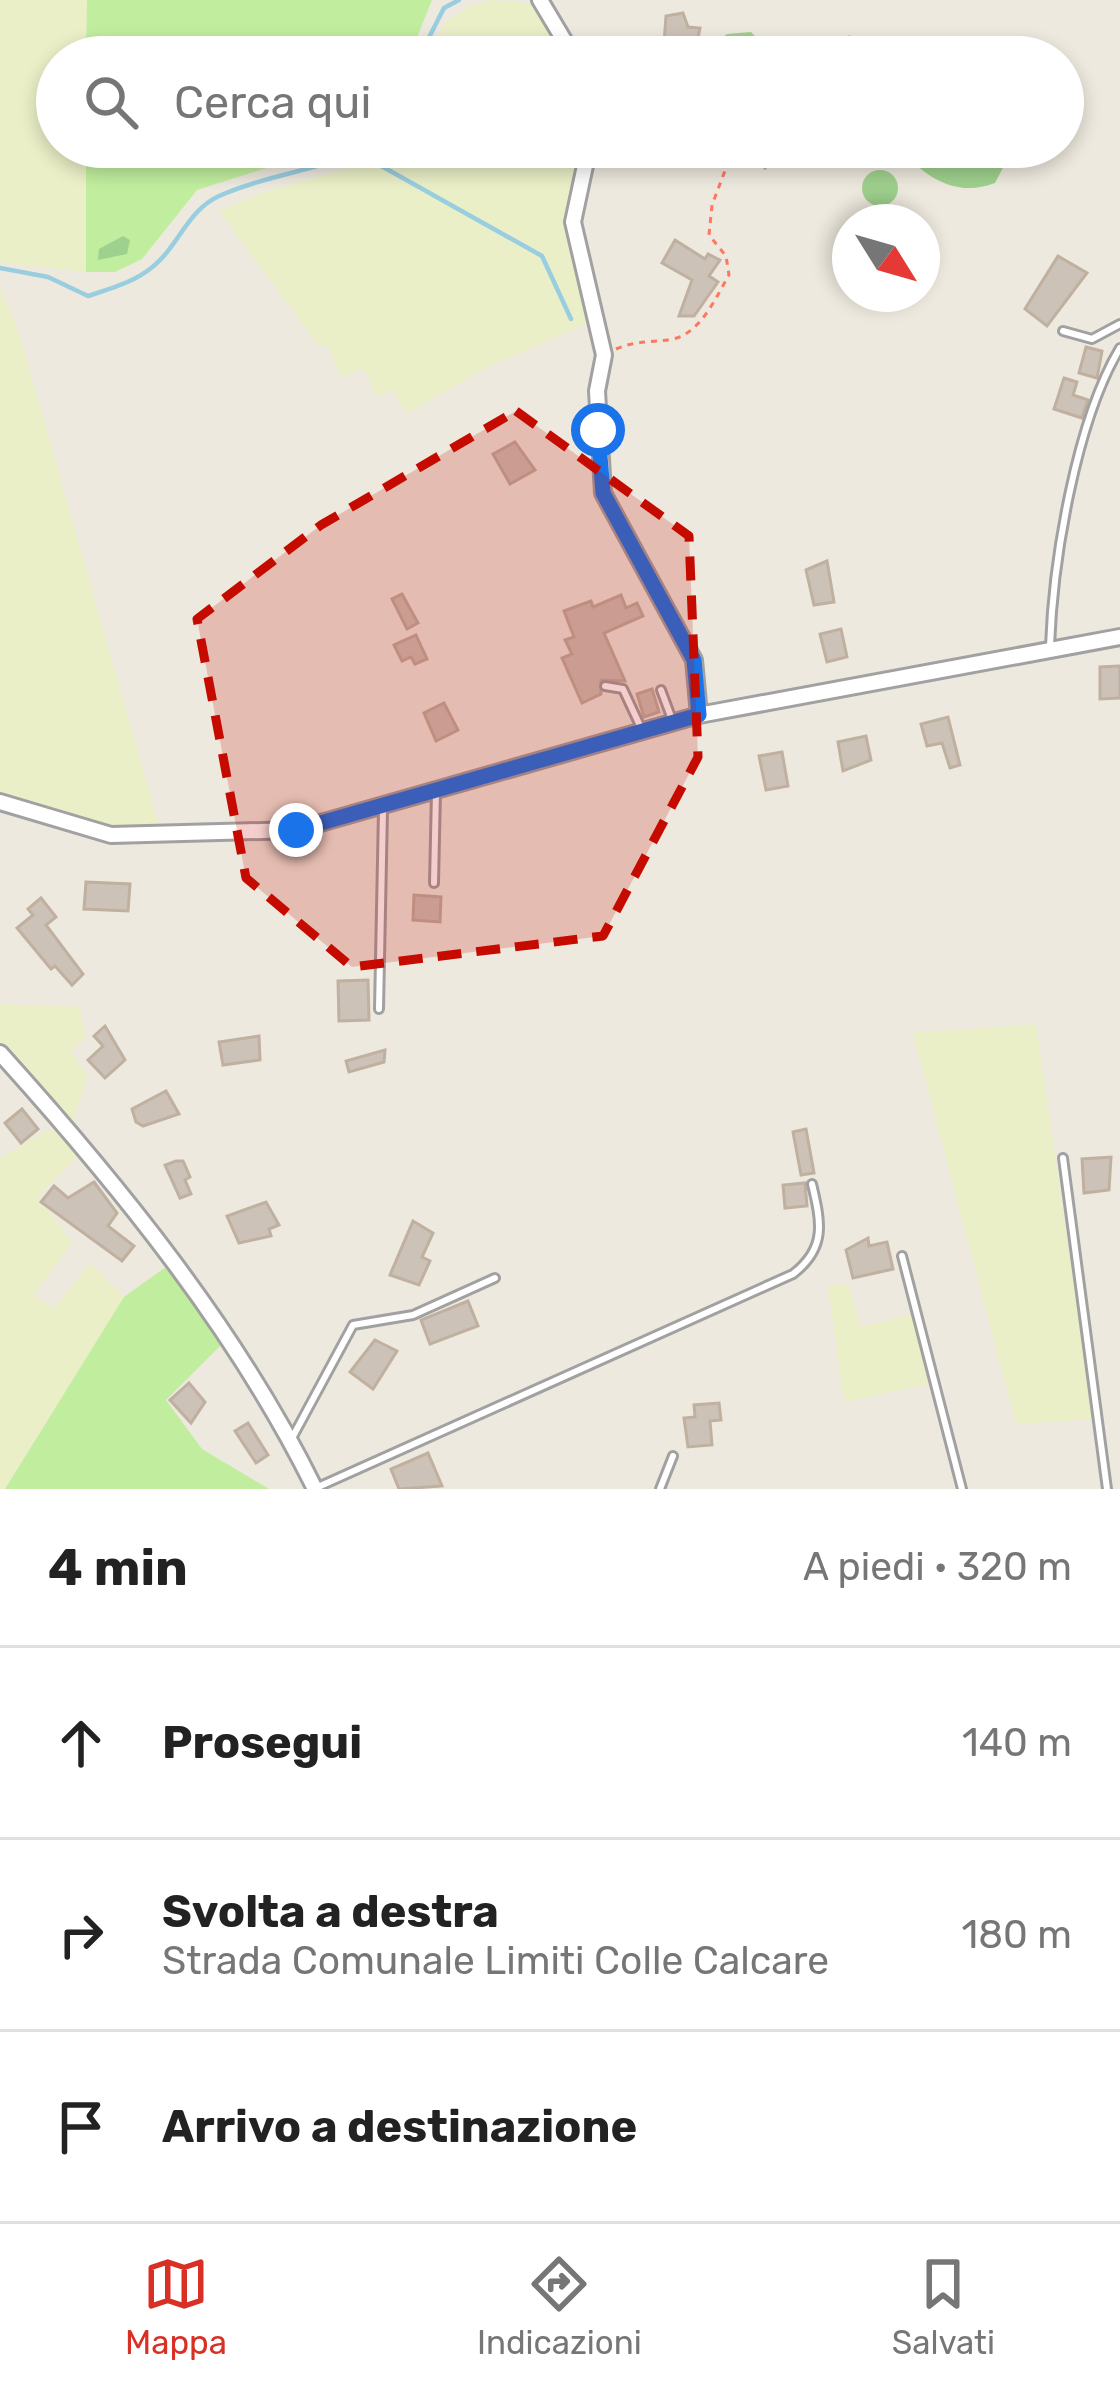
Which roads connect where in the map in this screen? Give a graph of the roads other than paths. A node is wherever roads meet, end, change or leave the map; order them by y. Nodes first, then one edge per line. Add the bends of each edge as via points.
1 (540, 0) edge
2 (561, 36) edge
3 (585, 168) edge
4 (1120, 324) edge
5 (1063, 331) dead end
6 (1120, 348) edge
7 (1120, 637) edge
8 (1050, 650) junction
9 (605, 686) dead end
10 (661, 691) dead end
11 (699, 715) junction
12 (673, 722) junction
13 (642, 730) junction
14 (436, 791) junction
15 (0, 802) edge
16 (383, 806) junction
17 (434, 883) dead end
18 (379, 1009) dead end
19 (0, 1053) edge
20 (1063, 1158) dead end
21 (812, 1184) dead end
22 (902, 1256) dead end
23 (495, 1278) dead end
24 (291, 1439) junction
25 (674, 1456) dead end
26 (315, 1489) edge
27 (660, 1489) edge
28 (962, 1489) edge
29 (1107, 1489) edge

1 - 2 street
3 - 11 street via 573,222 604,355 597,391 603,493 694,660
4 - 5 lane via 1092,339
6 - 8 lane via 1095,395 1062,537
7 - 8 street
8 - 11 street
9 - 13 lane via 623,689
10 - 12 lane
11 - 12 street
12 - 13 street
13 - 14 street
14 - 16 street
14 - 17 lane
15 - 16 street via 111,835 296,830
16 - 18 lane
19 - 24 street via 121,1187
20 - 29 lane
21 - 26 lane via 821,1236 793,1274
22 - 28 lane
23 - 24 lane via 413,1315 353,1325
24 - 26 street
25 - 27 lane

